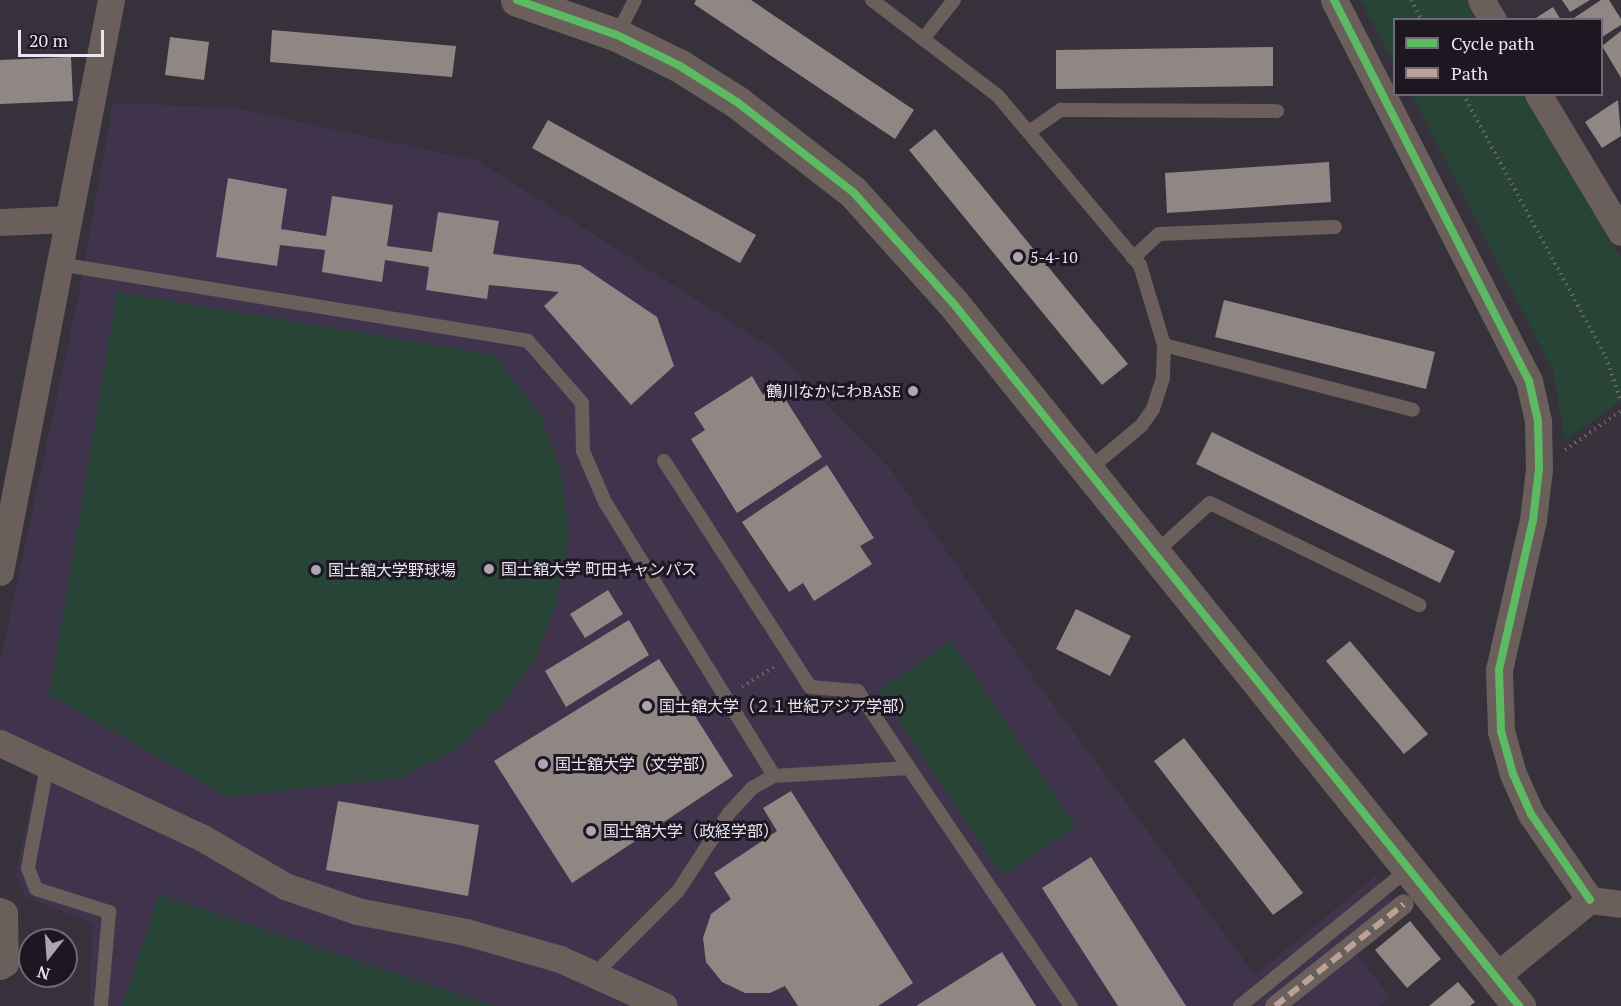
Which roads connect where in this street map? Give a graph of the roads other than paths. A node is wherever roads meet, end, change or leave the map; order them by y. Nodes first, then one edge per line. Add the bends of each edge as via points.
1 (111, 0) edge
2 (517, 0) edge
3 (635, 0) edge
4 (872, 0) edge
5 (954, 0) edge
6 (1334, 0) edge
7 (1481, 0) edge
8 (1492, 18) edge
9 (617, 35) junction
10 (923, 39) junction
11 (1539, 96) edge
12 (1277, 111) dead end
13 (1029, 132) junction
14 (68, 219) junction
15 (0, 222) edge
16 (1335, 227) dead end
17 (1621, 232) edge
18 (1133, 258) junction
19 (59, 264) junction
20 (1164, 345) junction
21 (1413, 411) dead end
22 (12, 449) edge
23 (664, 461) dead end
24 (1088, 470) junction
25 (1155, 553) junction
26 (0, 572) edge
27 (1419, 605) dead end
28 (0, 743) edge
29 (47, 767) junction
30 (909, 768) junction
31 (774, 776) junction
32 (1410, 868) junction
33 (1590, 900) junction
34 (1404, 904) dead end
35 (1621, 904) edge
36 (0, 911) edge
37 (0, 966) edge
38 (596, 973) junction
39 (1496, 976) junction
40 (101, 1006) edge
41 (664, 1006) edge
42 (1071, 1006) edge
43 (1239, 1006) edge
44 (1275, 1006) edge
45 (1519, 1006) edge

1 - 14 street
2 - 9 street
3 - 9 lane
4 - 10 lane
5 - 10 lane
6 - 33 street via 1529,381 1538,421 1539,470 1533,520 1499,670 1501,731 1513,774 1531,814
7 - 8 street
9 - 24 street via 680,66 737,102 853,192 946,295
10 - 13 lane via 998,96
11 - 17 street
12 - 13 lane via 1061,110
13 - 18 lane
14 - 15 street
14 - 19 street
16 - 18 lane via 1159,234
18 - 20 lane via 1154,303
19 - 22 street
19 - 31 lane via 528,341 582,403 584,451 605,502
20 - 21 lane
20 - 24 lane via 1163,378 1154,409 1142,425
22 - 26 street
23 - 30 lane via 810,687 858,691
24 - 25 street
25 - 27 lane via 1210,503
25 - 32 street
28 - 29 street
29 - 38 street via 201,837 285,886 357,911 466,932
29 - 40 lane via 28,868 36,890 109,912
30 - 31 lane
30 - 42 lane
31 - 38 lane via 752,788 729,813 678,891
32 - 39 street
32 - 43 lane
33 - 35 street
33 - 39 street
34 - 44 street
36 - 37 street via 4,912 5,963
38 - 41 street
39 - 45 street

